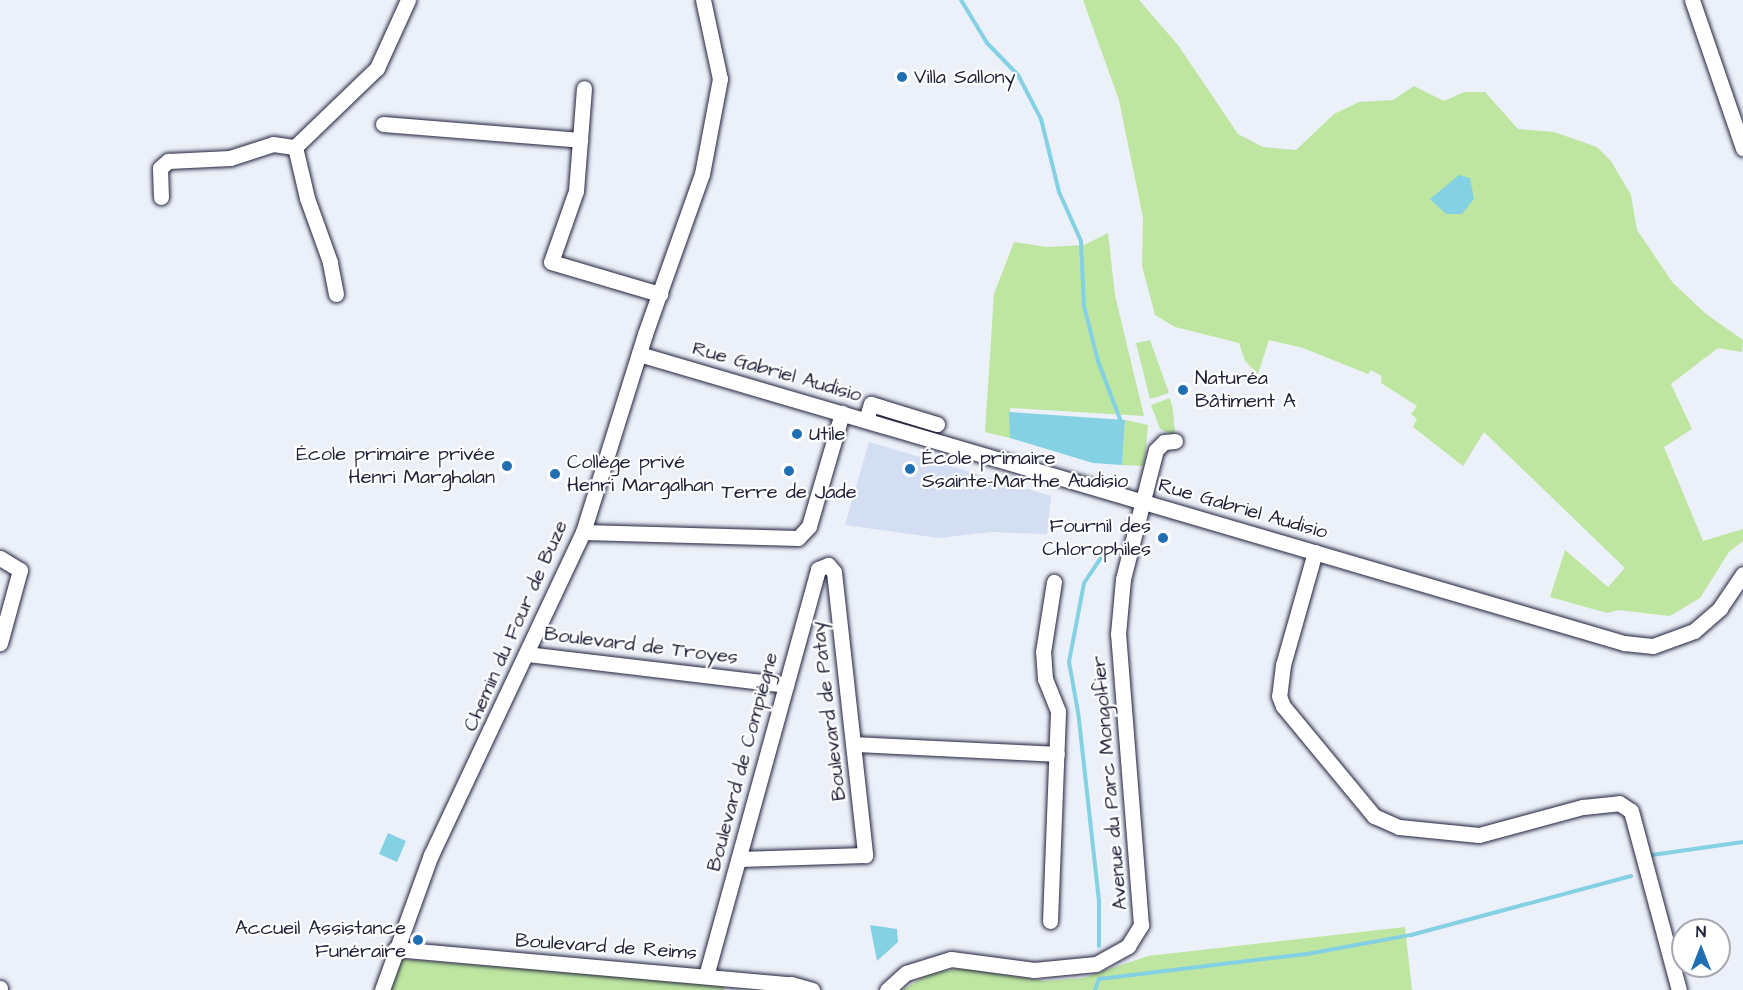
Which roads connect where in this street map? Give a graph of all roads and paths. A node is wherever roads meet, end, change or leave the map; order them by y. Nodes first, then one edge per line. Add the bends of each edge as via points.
1 (408, 0) edge
2 (703, 0) edge
3 (1692, 0) edge
4 (584, 88) dead end
5 (383, 124) dead end
6 (580, 140) junction
7 (295, 147) junction
8 (1743, 147) edge
9 (161, 197) dead end
10 (336, 294) dead end
11 (660, 294) junction
12 (639, 354) junction
13 (842, 413) junction
14 (866, 420) junction
15 (938, 424) dead end
16 (1175, 441) dead end
17 (1142, 502) junction
18 (583, 532) junction
19 (1315, 552) junction
20 (0, 558) edge
21 (828, 565) joint
22 (1743, 574) edge
23 (1054, 582) dead end
24 (0, 643) edge
25 (527, 654) junction
26 (786, 685) junction
27 (854, 744) junction
28 (1057, 754) junction
29 (739, 859) junction
30 (1050, 921) dead end
31 (395, 949) junction
32 (706, 976) junction
33 (382, 990) edge
34 (812, 990) edge
35 (887, 990) edge
36 (1679, 990) edge

1 - 7 street via 377,68
2 - 11 street, Chemin du Four de Buze via 720,79 718,101 702,174
3 - 8 street
4 - 6 street
5 - 6 street
6 - 11 street via 576,191 551,262
7 - 9 street via 273,144 230,158 168,161 160,168
7 - 10 street
11 - 12 street, Chemin du Four de Buze
12 - 13 street, Rue Gabriel Audisio
12 - 18 street, Chemin du Four de Buze
13 - 14 street, Rue Gabriel Audisio
13 - 18 street via 809,526 792,540
14 - 15 street via 871,404
14 - 17 street, Rue Gabriel Audisio
16 - 17 street, Avenue du Parc Mongolfier via 1164,442 1156,450
17 - 19 street, Rue Gabriel Audisio
17 - 35 street, Avenue du Parc Mongolfier via 1123,579 1118,634 1141,925 1128,946 1096,964 1034,970 951,959 906,973
18 - 25 street, Chemin du Four de Buze
19 - 22 street, Rue Gabriel Audisio via 1639,645 1664,643 1694,631 1720,608
19 - 36 street via 1283,665 1280,696 1283,706 1374,816 1399,827 1479,835 1605,802 1619,803 1631,811
20 - 24 street via 20,570
21 - 26 street, Boulevard de Compiègne via 818,569
21 - 27 street, Boulevard de Patay via 834,572
23 - 28 street via 1043,667 1058,711
25 - 26 street, Boulevard de Troyes
25 - 31 street, Chemin du Four de Buze via 431,855
26 - 29 street, Boulevard de Compiègne
27 - 28 street
27 - 29 street, Boulevard de Patay via 865,855
28 - 30 street
29 - 32 street, Boulevard de Compiègne
31 - 32 street, Boulevard de Reims
31 - 33 street, Chemin du Four de Buze
32 - 34 street, Boulevard de Reims via 790,984

